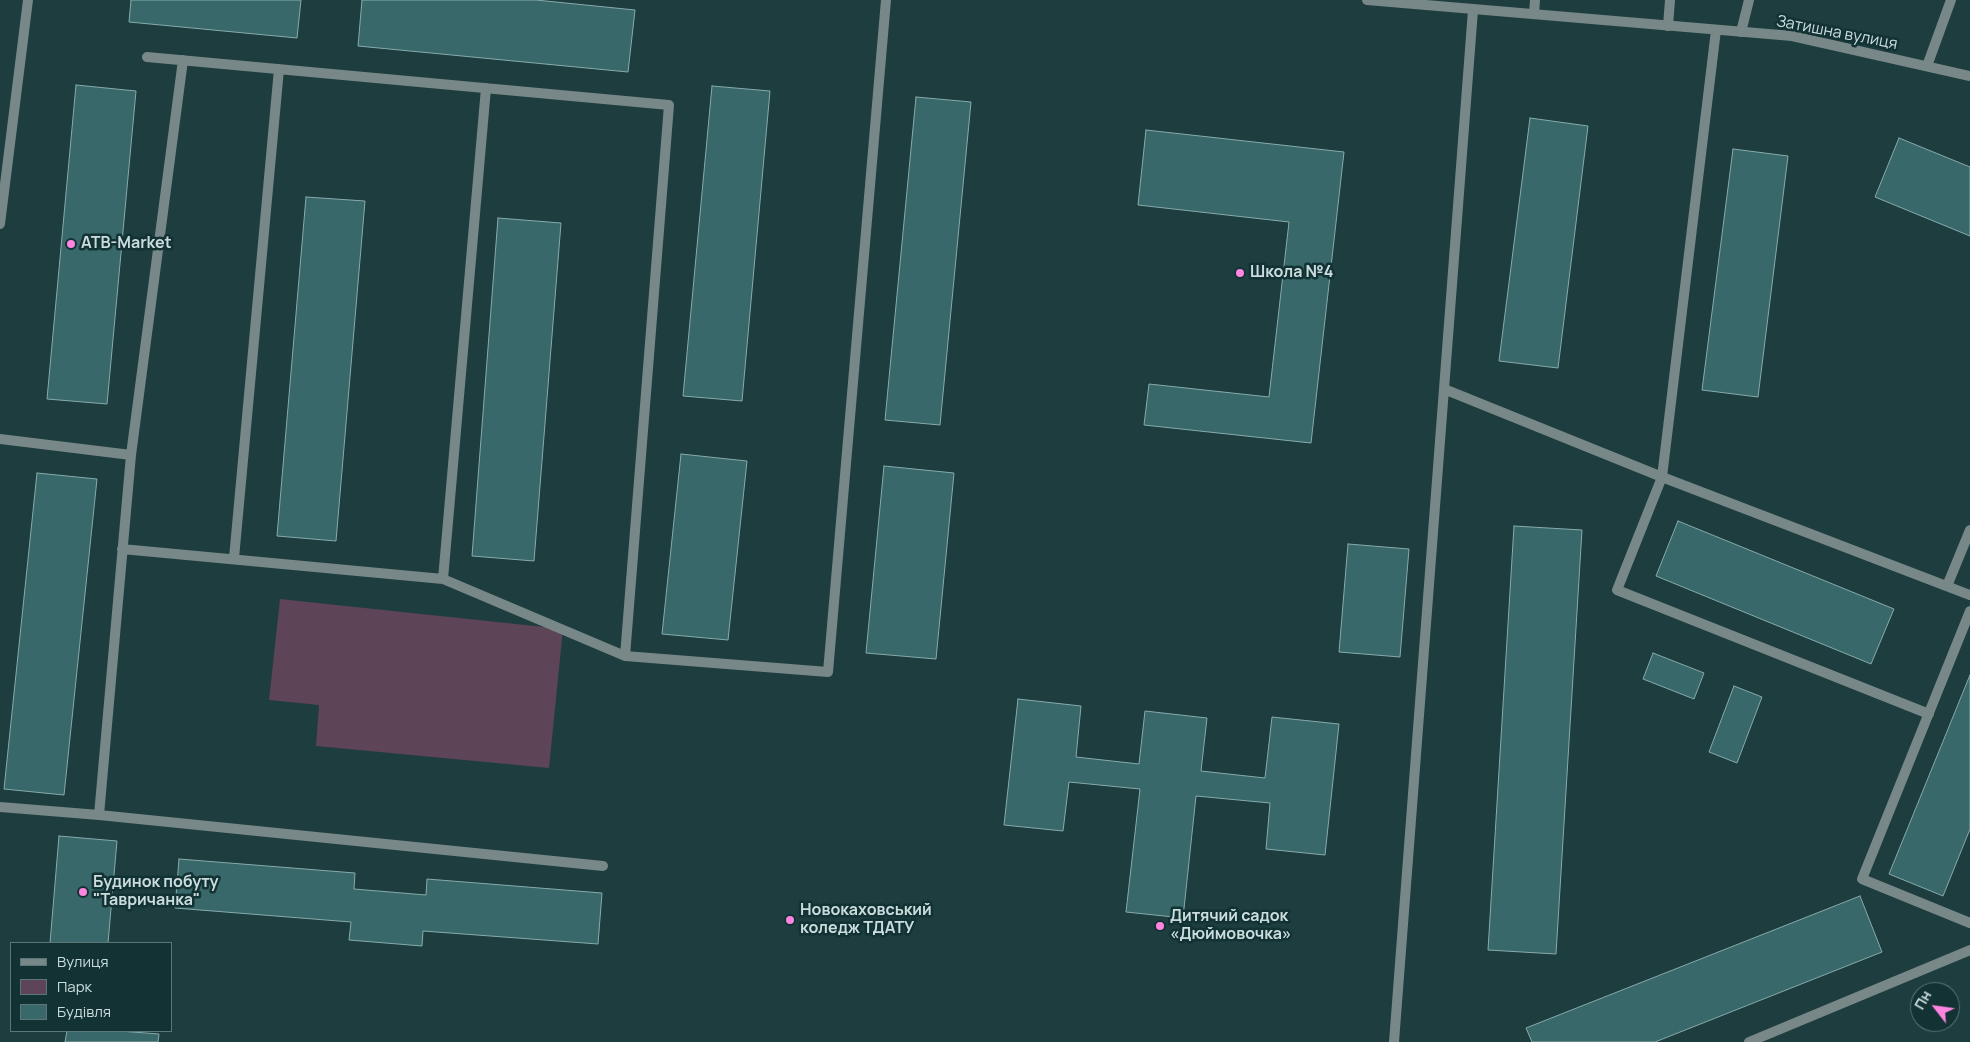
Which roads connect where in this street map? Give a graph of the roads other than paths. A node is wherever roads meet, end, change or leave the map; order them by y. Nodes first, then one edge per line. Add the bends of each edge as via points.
1 (28, 0) edge
2 (886, 0) edge
3 (1367, 0) edge
4 (1535, 0) edge
5 (1670, 0) edge
6 (1749, 0) edge
7 (1950, 0) edge
8 (1473, 10) junction
9 (1534, 14) junction
10 (1668, 26) junction
11 (1716, 30) junction
12 (1742, 32) junction
13 (146, 57) dead end
14 (183, 60) junction
15 (1927, 66) junction
16 (279, 69) junction
17 (1970, 76) edge
18 (486, 88) junction
19 (0, 224) edge
20 (1444, 389) junction
21 (0, 439) edge
22 (131, 455) junction
23 (1662, 477) junction
24 (1970, 530) edge
25 (122, 549) junction
26 (234, 558) junction
27 (443, 579) junction
28 (1948, 586) junction
29 (1970, 595) edge
30 (1970, 611) edge
31 (625, 656) junction
32 (1929, 714) junction
33 (0, 807) edge
34 (100, 815) junction
35 (603, 866) dead end
36 (1970, 924) edge
37 (1970, 950) edge
38 (1394, 1042) edge
39 (1749, 1042) edge

1 - 19 street
2 - 31 street via 828,672
3 - 8 street, Затишна вулиця
4 - 9 street
5 - 10 street
6 - 12 street
7 - 15 street
8 - 9 street, Затишна вулиця
8 - 20 street
9 - 10 street, Затишна вулиця
10 - 11 street, Затишна вулиця
11 - 12 street, Затишна вулиця
11 - 23 street
12 - 15 street, Затишна вулиця via 1792,36
13 - 14 street
14 - 16 street
14 - 22 street
15 - 17 street, Затишна вулиця
16 - 18 street
16 - 26 street
18 - 27 street
18 - 31 street via 669,105
20 - 23 street
20 - 38 street
21 - 22 street
22 - 25 street
23 - 28 street
23 - 32 street via 1617,590
24 - 28 street
25 - 26 street
25 - 34 street
26 - 27 street
27 - 31 street
28 - 29 street
30 - 32 street
32 - 36 street via 1862,879
33 - 34 street
34 - 35 street
37 - 39 street

